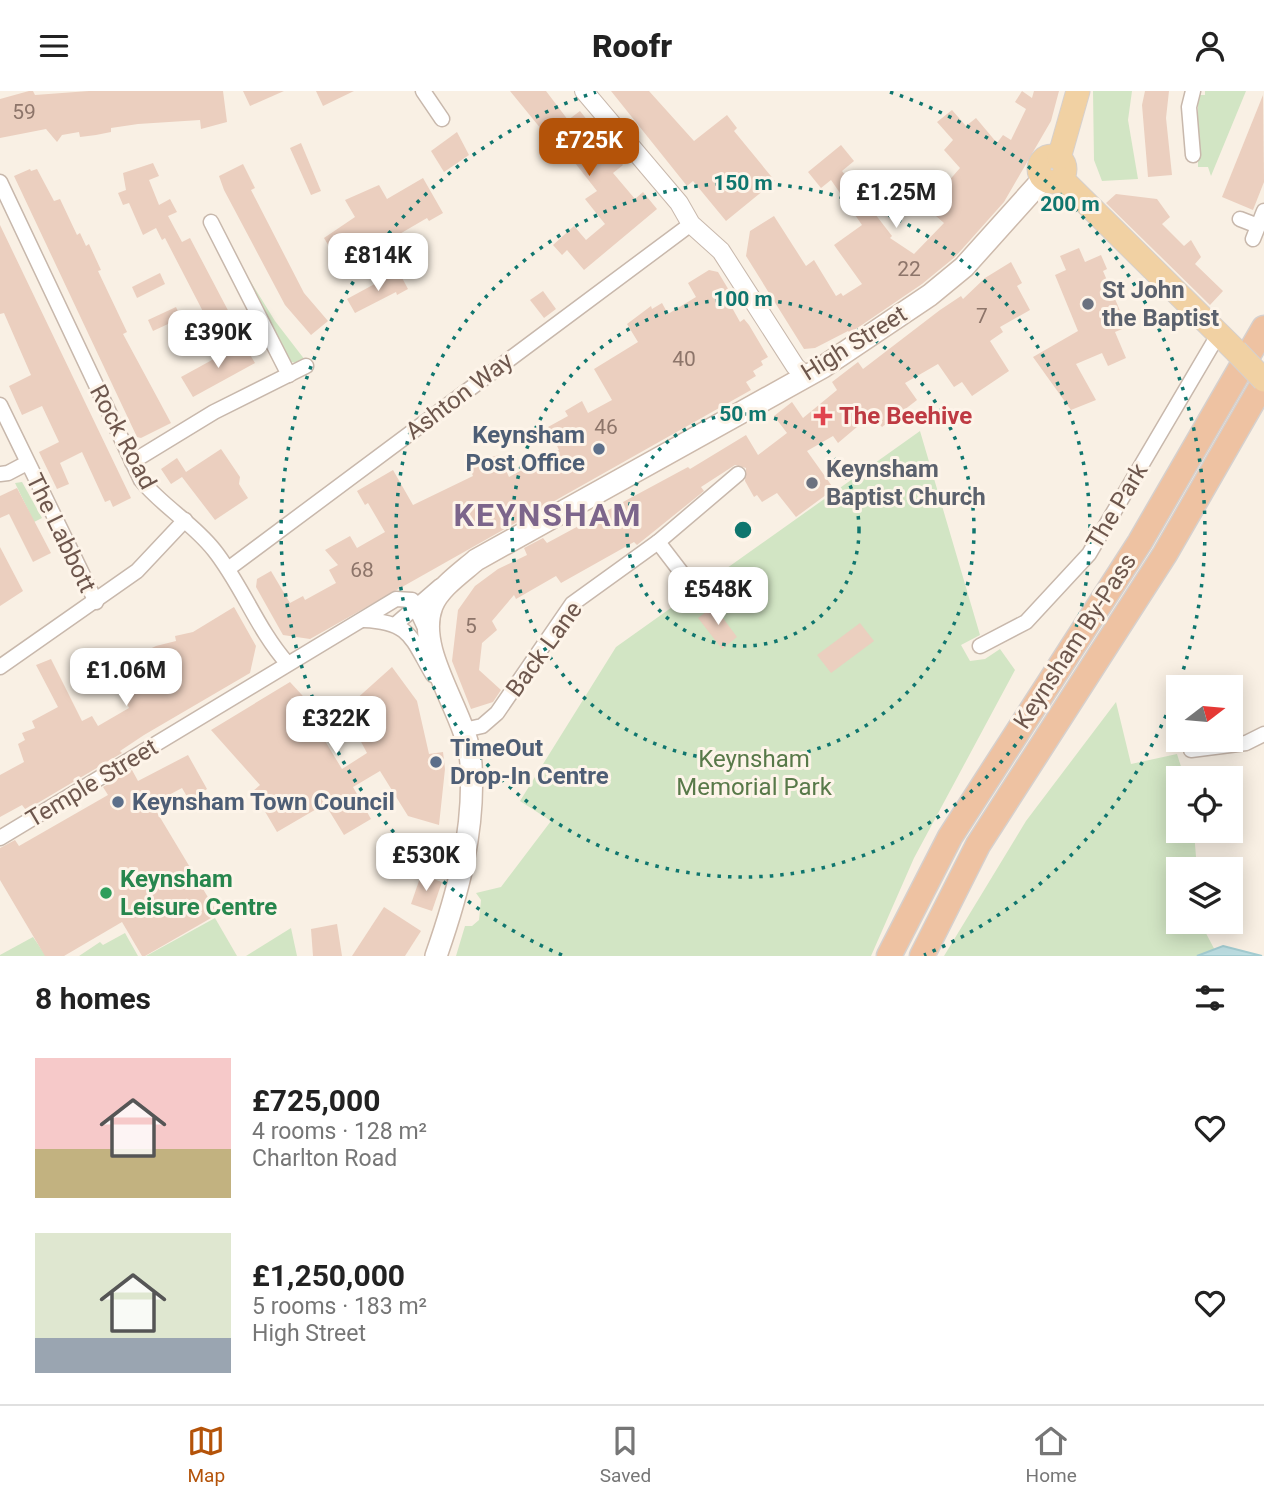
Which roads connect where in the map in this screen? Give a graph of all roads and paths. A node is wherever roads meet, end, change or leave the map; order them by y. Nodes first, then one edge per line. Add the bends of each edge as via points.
1 (423, 91) edge
2 (584, 91) edge
3 (1078, 91) edge
4 (1192, 91) edge
5 (442, 119) dead end
6 (1193, 155) dead end
7 (1055, 172) junction
8 (0, 182) edge
9 (1264, 211) edge
10 (1240, 219) dead end
11 (211, 222) dead end
12 (691, 224) junction
13 (1264, 328) edge
14 (1217, 335) junction
15 (306, 366) dead end
16 (289, 375) junction
17 (804, 375) junction
18 (1264, 381) edge
19 (0, 405) edge
20 (132, 462) junction
21 (27, 463) junction
22 (0, 474) edge
23 (738, 474) dead end
24 (186, 520) junction
25 (658, 542) junction
26 (228, 569) junction
27 (681, 572) dead end
28 (456, 577) junction
29 (96, 602) junction
30 (417, 606) junction
31 (364, 620) junction
32 (396, 624) junction
33 (429, 639) junction
34 (980, 646) dead end
35 (287, 663) junction
36 (0, 667) edge
37 (462, 724) junction
38 (1264, 734) edge
39 (1243, 743) edge
40 (0, 838) edge
41 (436, 956) edge
42 (889, 956) edge
43 (922, 956) edge

1 - 5 street
2 - 12 street via 679,203
3 - 7 main road
4 - 6 street
7 - 14 main road
7 - 17 main road, High Street via 930,295
8 - 20 street, Rock Road
9 - 10 street via 1255,232
11 - 16 street
12 - 17 street via 721,251
12 - 26 street, Ashton Way
13 - 42 highway, Keynsham By-Pass via 1140,542 950,837
14 - 18 main road, bridge
14 - 34 street, The Park via 1089,554 1026,621
15 - 16 street
16 - 20 street via 214,412
17 - 28 main road, High Street via 476,560
18 - 43 highway, Keynsham By-Pass via 1165,554 978,845
19 - 21 street, The Labbott
20 - 24 street, Rock Road via 153,496
21 - 22 street, The Labbott
21 - 29 street, The Labbott
23 - 25 street, Back Lane
24 - 26 street, Rock Road
24 - 29 street via 148,562
25 - 27 street
25 - 37 street, Back Lane via 572,604 497,713 481,726
26 - 35 street, Rock Road
28 - 30 street, High Street
28 - 33 main road, High Street via 432,605
29 - 36 street
30 - 31 street, Temple Street via 406,597 396,599
30 - 32 street, High Street
30 - 33 street
31 - 32 street
31 - 35 street, Temple Street
32 - 37 street via 411,638
33 - 37 main road, High Street
35 - 40 street, Temple Street
37 - 41 main road, High Street via 471,760 470,824 466,858
38 - 39 street

